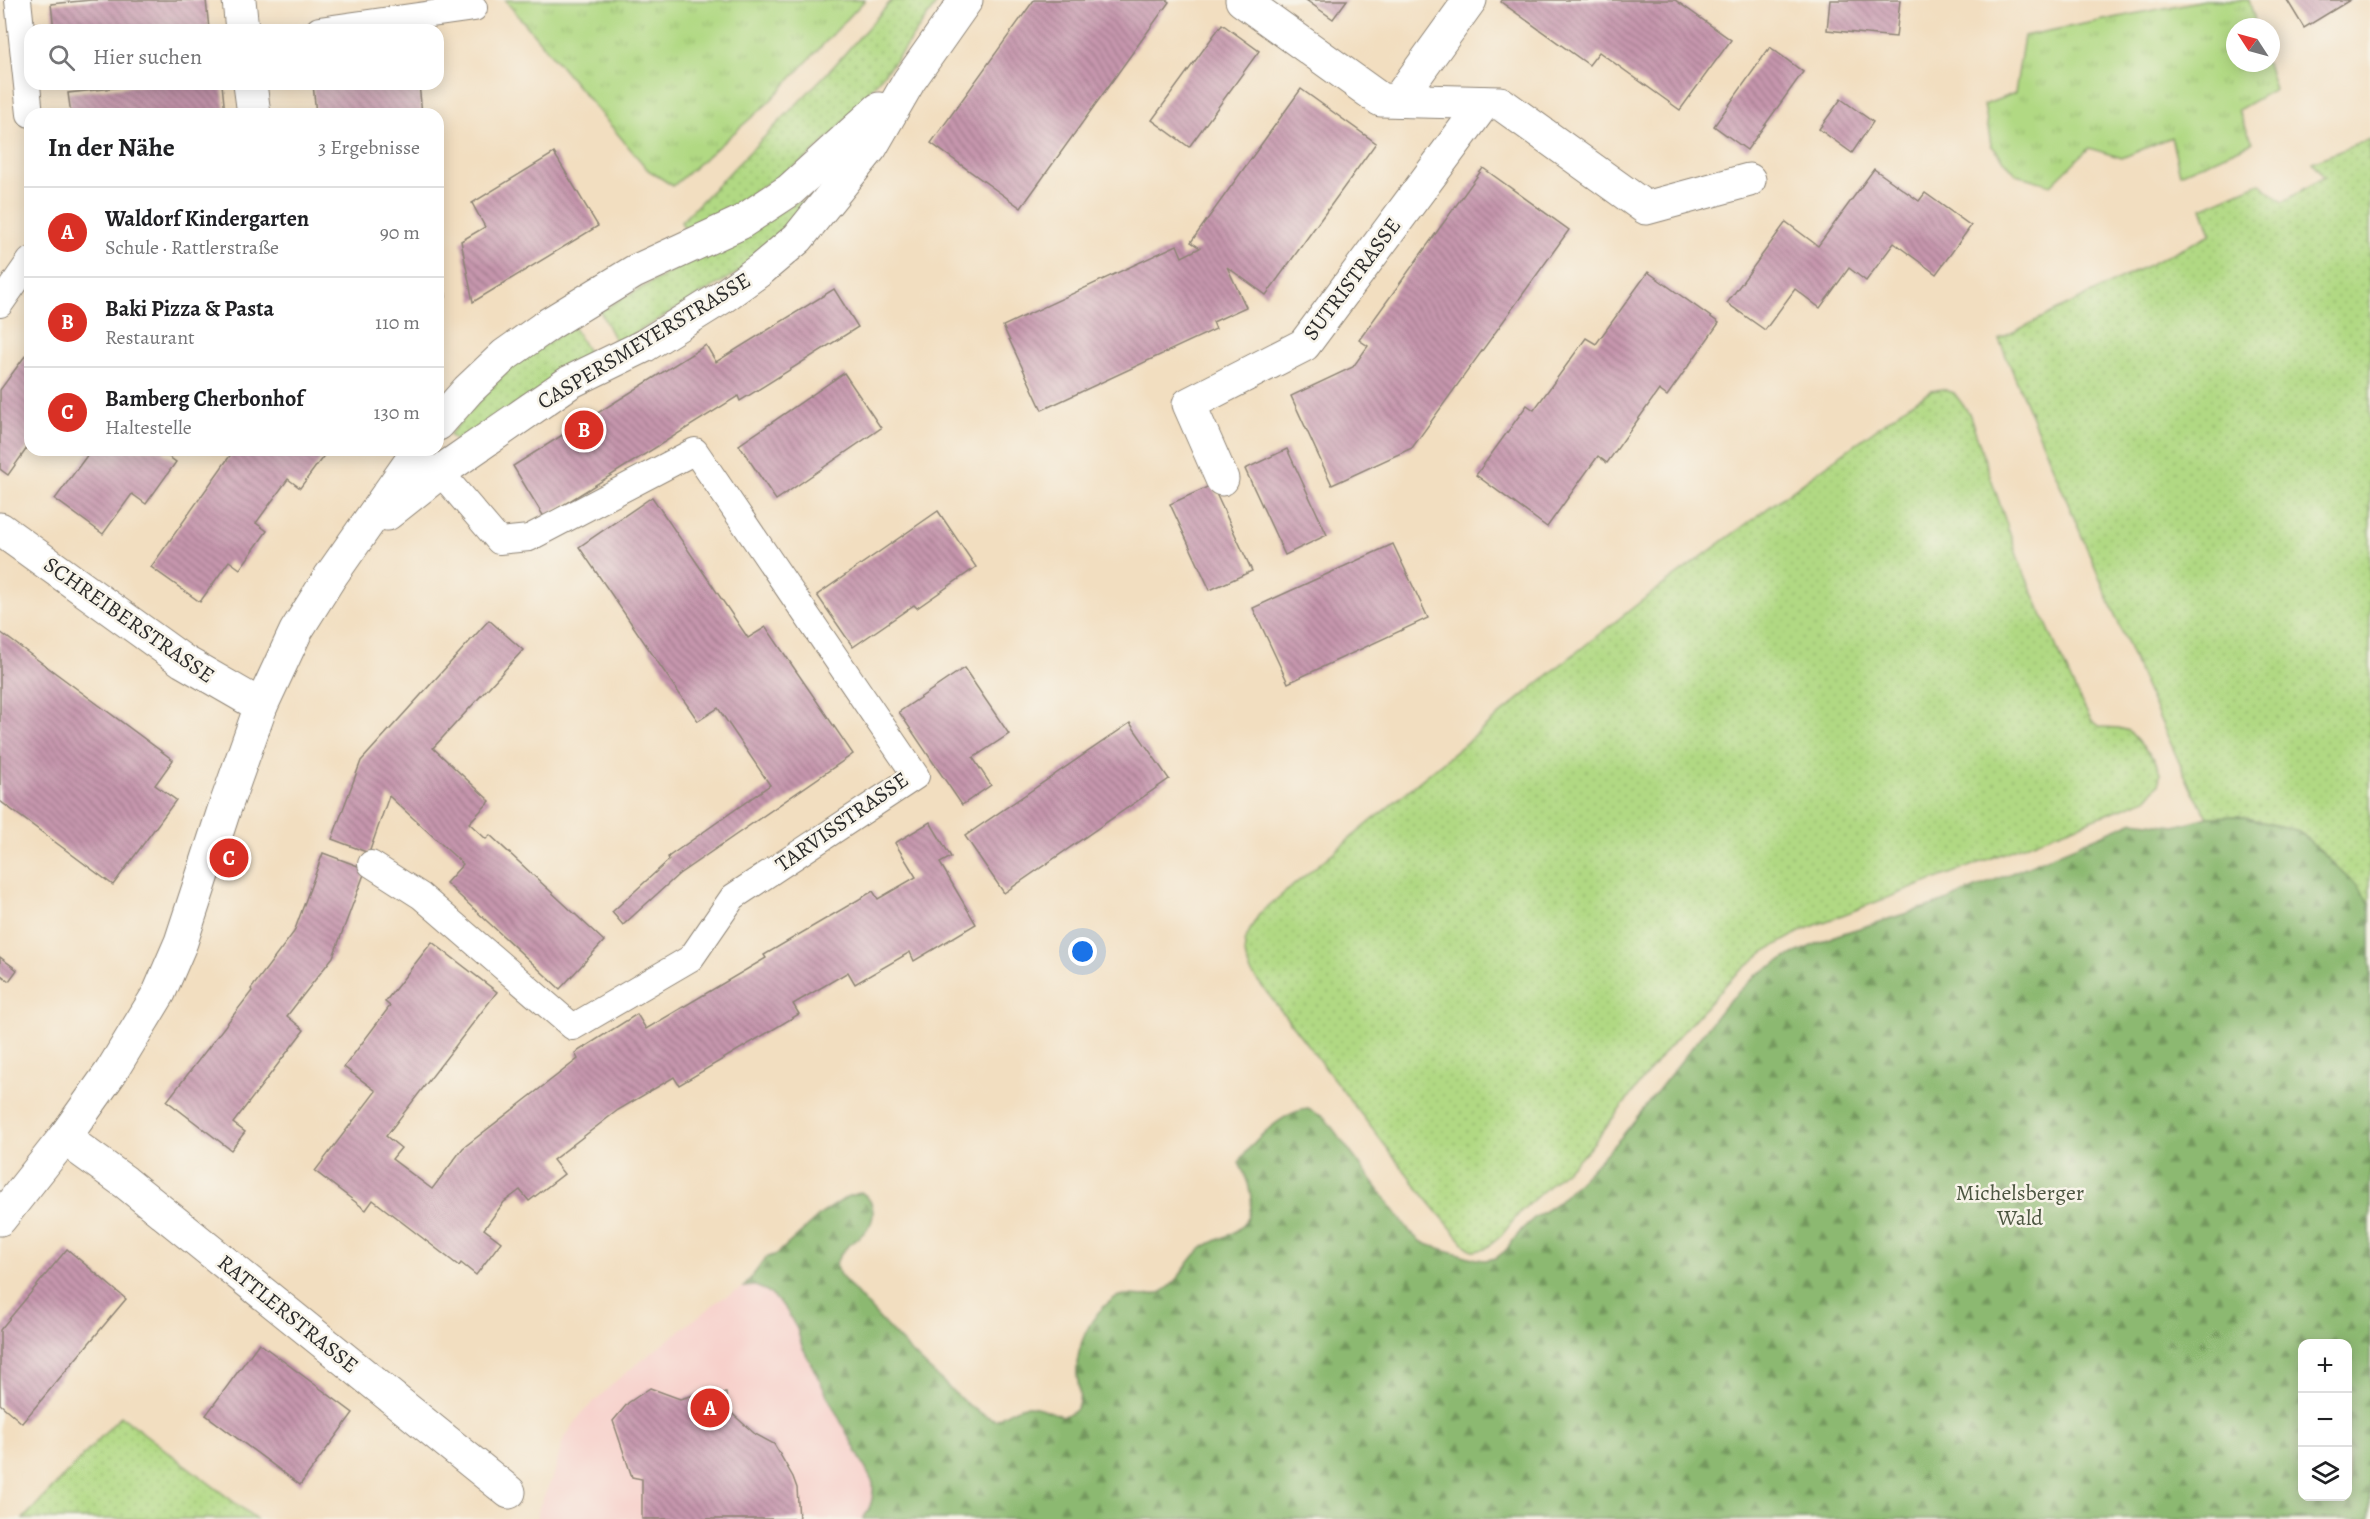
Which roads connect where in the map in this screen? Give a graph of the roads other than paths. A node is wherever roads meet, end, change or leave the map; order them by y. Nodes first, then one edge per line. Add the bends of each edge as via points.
1 (18, 0) edge
2 (239, 0) edge
3 (966, 0) edge
4 (1242, 0) edge
5 (1470, 0) edge
6 (474, 8) dead end
7 (241, 24) edge
8 (361, 24) edge
9 (24, 57) edge
10 (909, 81) junction
11 (27, 90) edge
12 (251, 90) edge
13 (1398, 100) junction
14 (1484, 103) junction
15 (29, 108) edge
16 (253, 108) edge
17 (1749, 180) dead end
18 (24, 270) edge
19 (0, 304) edge
20 (444, 417) edge
21 (444, 453) edge
22 (430, 461) edge
23 (1222, 479) dead end
24 (0, 529) edge
25 (261, 706) junction
26 (371, 864) dead end
27 (64, 1138) junction
28 (0, 1219) edge
29 (509, 1492) dead end

1 - 9 lane
2 - 7 street
3 - 10 street, CASPERSMEYERSTRASSE
4 - 13 street via 1381,100
5 - 13 street
6 - 8 lane
10 - 20 street, CASPERSMEYERSTRASSE via 790,190 740,223 634,272 549,324 506,355
10 - 21 street, CASPERSMEYERSTRASSE via 871,147 798,238 760,270 644,346 570,382
11 - 15 lane
12 - 16 street
13 - 14 street
14 - 17 street via 1500,103 1646,208
14 - 23 street, SUTRISTRASSE via 1304,345 1189,404
18 - 19 lane
22 - 25 street, CASPERSMEYERSTRASSE via 361,533 330,577 296,631
22 - 26 lane, TARVISSTRASSE via 499,541 529,538 696,451 916,776 733,897 691,958 573,1027 422,896
24 - 25 street, SCHREIBERSTRASSE via 183,661
25 - 27 street, CASPERSMEYERSTRASSE via 181,942 159,993 111,1072
27 - 28 street, CASPERSMEYERSTRASSE
27 - 29 street, RATTLERSTRASSE via 125,1182

